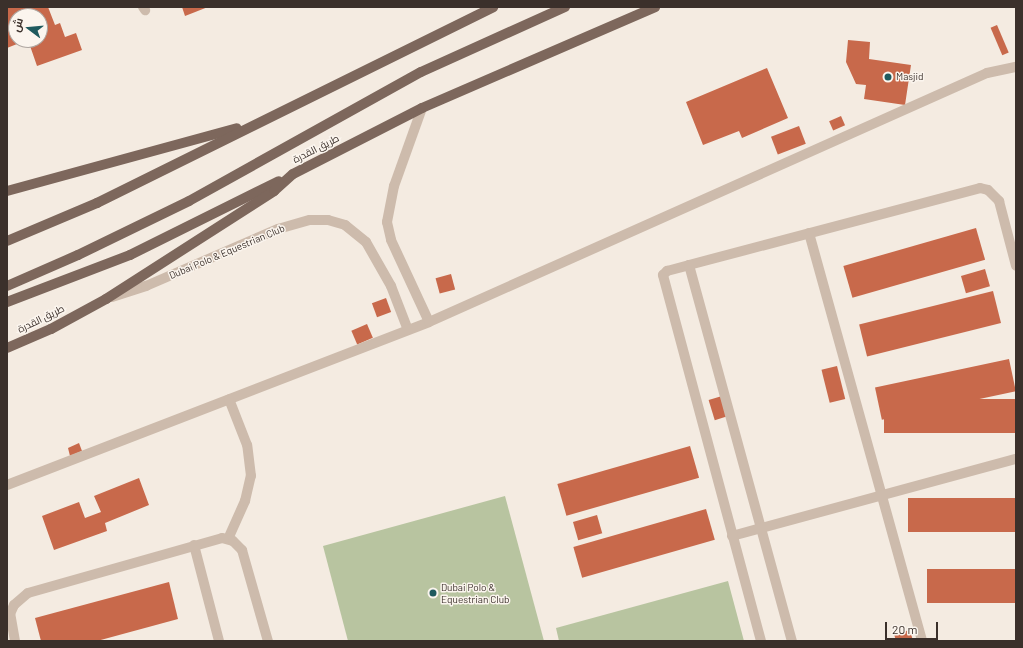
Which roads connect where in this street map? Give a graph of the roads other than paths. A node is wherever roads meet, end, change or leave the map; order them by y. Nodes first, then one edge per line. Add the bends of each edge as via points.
1 (493, 7) edge
2 (566, 7) edge
3 (655, 7) edge
4 (1016, 67) edge
5 (422, 108) junction
6 (259, 122) junction
7 (293, 174) junction
8 (7, 191) edge
9 (809, 233) junction
10 (7, 241) edge
11 (690, 265) junction
12 (1016, 266) edge
13 (7, 286) edge
14 (106, 299) junction
15 (7, 302) edge
16 (429, 322) junction
17 (408, 330) junction
18 (7, 348) edge
19 (229, 399) junction
20 (1016, 459) edge
21 (7, 485) edge
22 (881, 496) junction
23 (761, 528) junction
24 (732, 536) junction
25 (228, 539) junction
26 (194, 545) junction
27 (15, 641) edge
28 (219, 641) edge
29 (268, 641) edge
30 (761, 641) edge
31 (792, 641) edge
32 (922, 641) edge

1 - 6 main road
2 - 13 main road, طريق القدرة via 421,72 189,201 85,252
3 - 5 main road, طريق القدرة
4 - 16 lane via 987,73
5 - 7 main road, طريق القدرة
5 - 16 lane via 394,186 387,222 391,240
6 - 8 main road
6 - 10 main road via 97,203
7 - 14 main road, طريق القدرة via 274,191
7 - 15 main road via 130,255
9 - 11 lane
9 - 12 lane via 980,188 995,194 999,201
9 - 22 lane
11 - 23 lane
11 - 24 lane via 667,271 663,275 663,281
14 - 17 lane, Dubai Polo & Equestrian Club via 146,286 278,229 310,220 328,220 345,225 366,242 391,286
14 - 18 main road, طريق القدرة via 51,329
16 - 17 lane
17 - 19 lane
19 - 21 lane
19 - 25 lane via 247,445 251,476 245,501
20 - 22 lane
22 - 23 lane
22 - 32 lane
23 - 24 lane
23 - 31 lane
24 - 30 lane
25 - 26 lane via 216,539
25 - 29 lane via 238,545 245,556
26 - 27 lane via 20,598 10,614
26 - 28 lane

